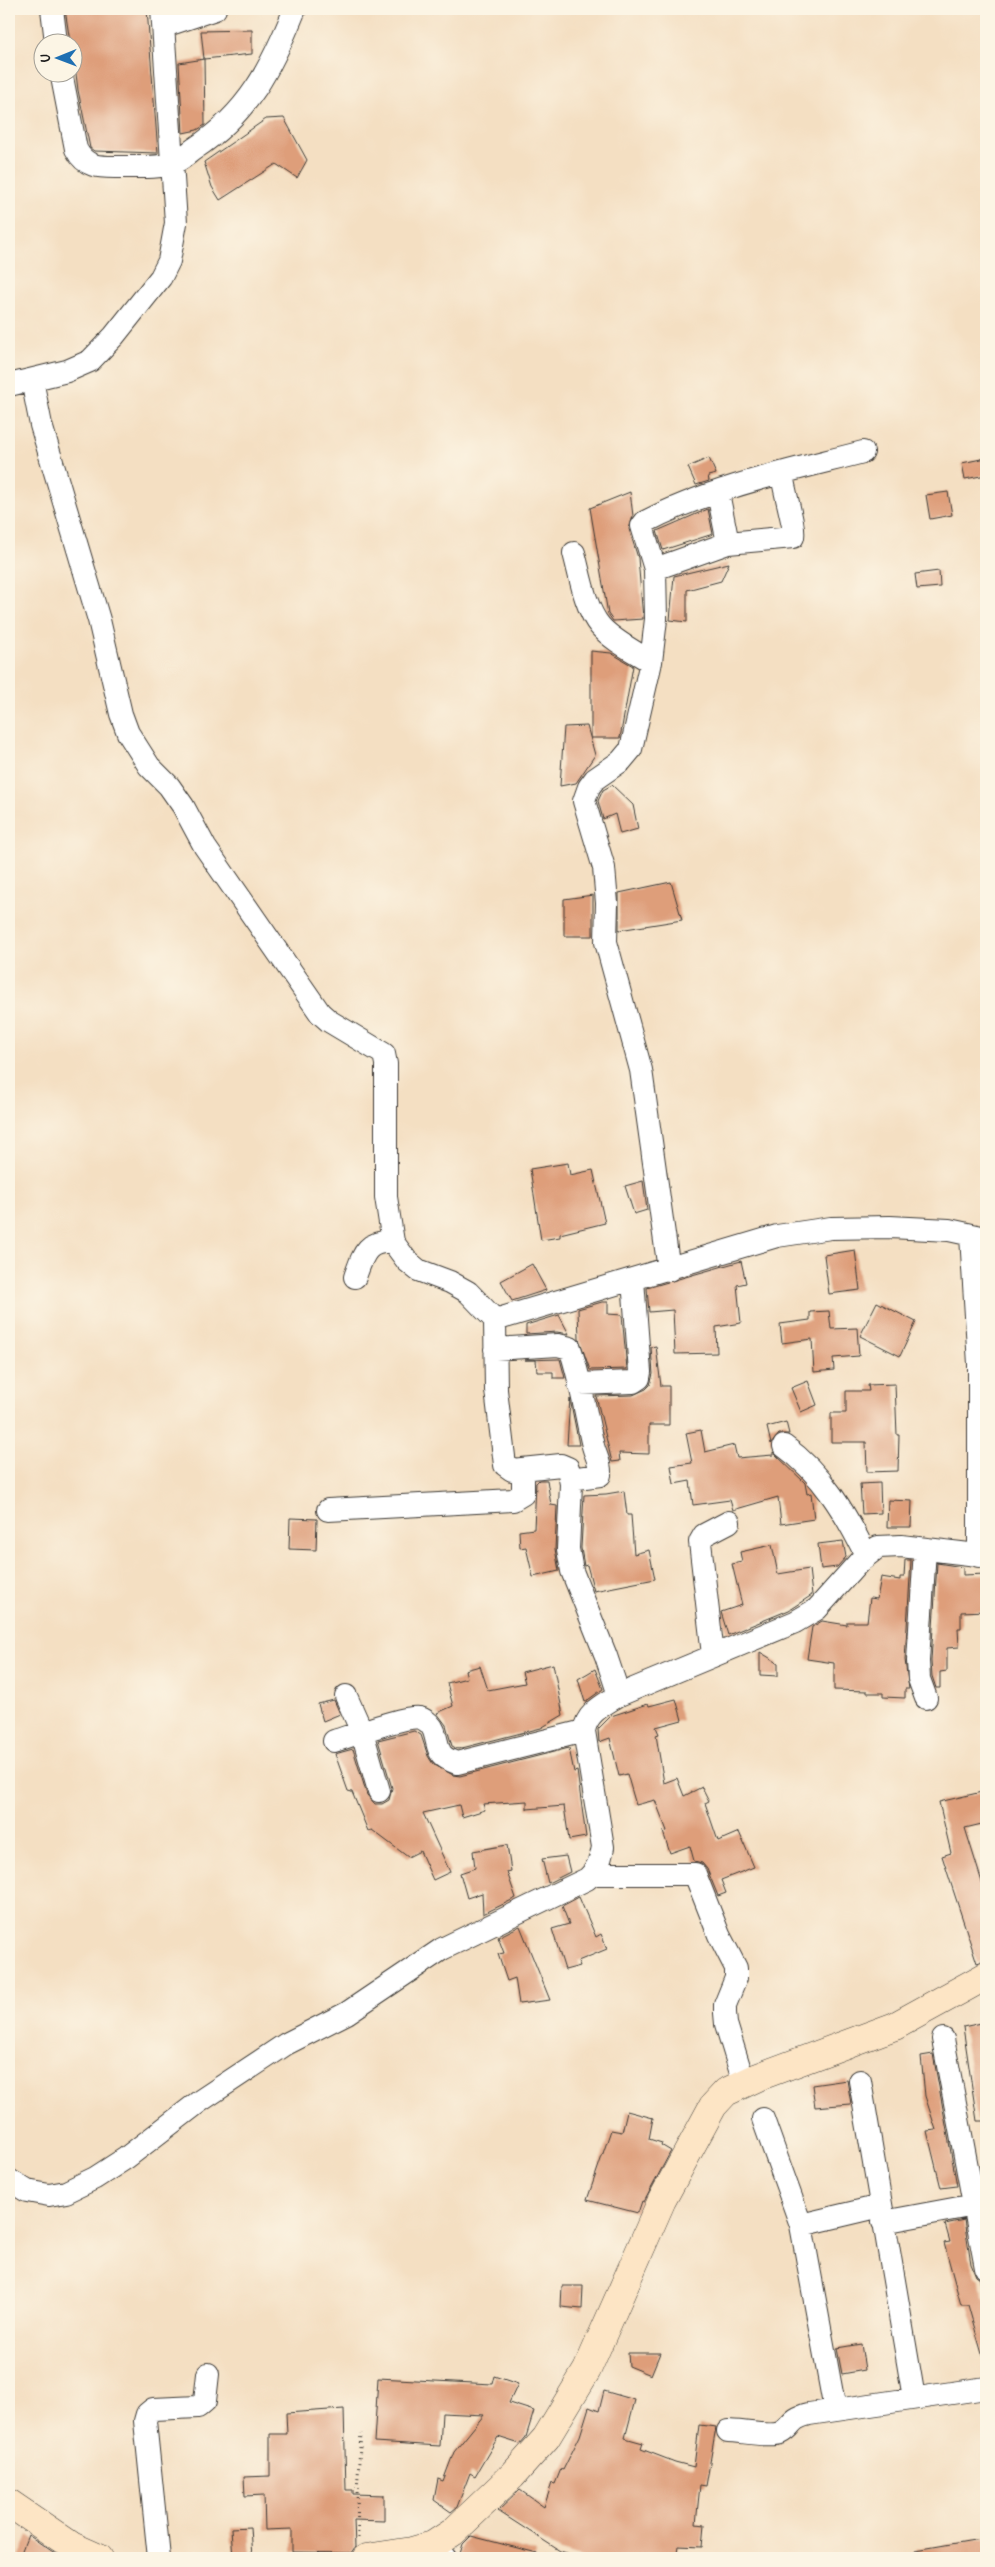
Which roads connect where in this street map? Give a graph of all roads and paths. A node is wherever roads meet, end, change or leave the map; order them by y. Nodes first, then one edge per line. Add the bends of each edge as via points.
1 (52, 9) edge
2 (215, 9) edge
3 (295, 9) edge
4 (163, 17) edge
5 (55, 32) edge
6 (63, 82) edge
7 (172, 164) junction
8 (32, 380) junction
9 (9, 385) edge
10 (863, 452) dead end
11 (782, 474) junction
12 (718, 493) junction
13 (728, 543) junction
14 (574, 553) dead end
15 (655, 569) junction
16 (651, 662) junction
17 (978, 1237) edge
18 (393, 1242) junction
19 (669, 1270) junction
20 (355, 1277) dead end
21 (633, 1280) junction
22 (495, 1320) junction
23 (494, 1349) junction
24 (579, 1384) junction
25 (784, 1446) dead end
26 (523, 1471) junction
27 (570, 1479) junction
28 (328, 1510) dead end
29 (729, 1522) dead end
30 (925, 1549) junction
31 (866, 1556) junction
32 (983, 1556) edge
33 (713, 1655) junction
34 (619, 1695) junction
35 (346, 1696) dead end
36 (926, 1698) dead end
37 (584, 1731) junction
38 (362, 1732) junction
39 (334, 1741) dead end
40 (379, 1791) dead end
41 (593, 1874) junction
42 (986, 1976) edge
43 (944, 2039) dead end
44 (860, 2081) dead end
45 (744, 2083) junction
46 (763, 2119) dead end
47 (9, 2180) edge
48 (975, 2204) junction
49 (882, 2214) junction
50 (801, 2225) junction
51 (986, 2268) edge
52 (208, 2374) dead end
53 (986, 2388) edge
54 (914, 2398) junction
55 (835, 2410) junction
56 (728, 2431) dead end
57 (361, 2433) dead end
58 (9, 2502) edge
59 (362, 2551) edge
60 (439, 2551) edge
61 (99, 2558) edge
62 (159, 2558) edge

1 - 5 street
2 - 4 street
3 - 7 street via 276,56 248,101 230,122
4 - 7 street
6 - 7 street via 81,160 106,167
7 - 8 street via 176,223 171,253 161,277 90,361
8 - 9 street
8 - 18 street via 41,425 99,620 128,733 149,766 183,806 205,847 320,1013 384,1054 386,1197
10 - 11 street
11 - 12 street
11 - 13 street via 786,503 794,527 793,537
12 - 13 street
12 - 15 street via 645,522 642,532
13 - 15 street
14 - 16 street via 598,624 607,634
15 - 16 street via 656,619
16 - 19 street via 631,749 588,787 584,801 604,868 608,950 641,1070
17 - 19 street via 949,1230 830,1228 777,1236
17 - 32 street
18 - 20 street via 378,1241 367,1249
18 - 22 street via 418,1270 468,1292
19 - 21 street
21 - 22 street
21 - 24 street via 639,1378 633,1382
22 - 23 street
23 - 24 street via 558,1345 570,1348
23 - 26 street via 503,1457 508,1468
24 - 27 street via 594,1448 601,1464 600,1475
25 - 31 street via 801,1458 818,1477 850,1522
26 - 27 street via 561,1464 568,1468
26 - 28 street via 523,1494 513,1500
27 - 34 street via 568,1548 572,1570
29 - 33 street via 704,1535 700,1542
30 - 31 street via 878,1546
30 - 32 street
30 - 36 street via 918,1661
31 - 33 street via 817,1609 796,1622
33 - 34 street
34 - 37 street via 588,1718
35 - 38 street
37 - 38 street via 457,1763 439,1752 434,1729 419,1718
37 - 41 street via 603,1847
38 - 39 street
38 - 40 street
41 - 45 street via 693,1873 733,1960 736,1978 725,2005 725,2018
41 - 47 street via 442,1949 347,2013 286,2044 200,2101 96,2178 66,2192 49,2195 27,2191
42 - 45 street via 895,2026
43 - 48 street
44 - 49 street
45 - 60 street via 717,2101 698,2131 662,2200 587,2370 546,2438 512,2476 453,2532
46 - 50 street
48 - 49 street
48 - 51 street
49 - 50 street
49 - 54 street
50 - 55 street
52 - 62 street via 205,2401 198,2407 153,2408 145,2421
53 - 54 street
54 - 55 street
55 - 56 street via 797,2416 775,2434
57 - 59 path via 357,2490
58 - 61 street via 72,2546
59 - 60 street

